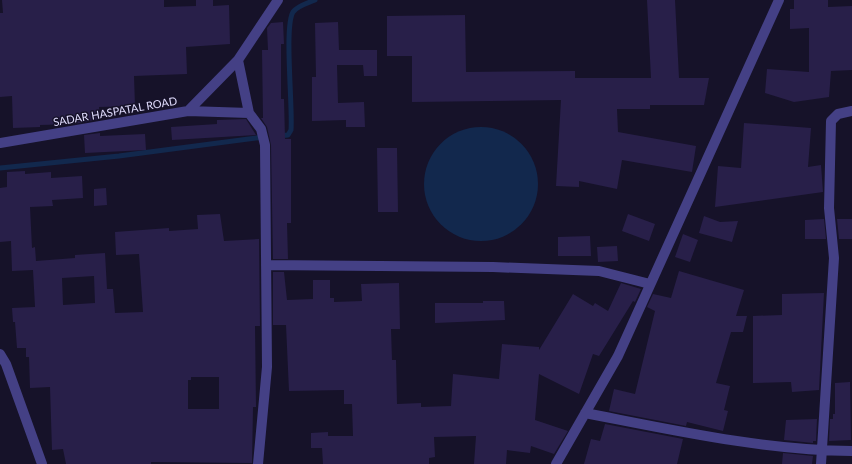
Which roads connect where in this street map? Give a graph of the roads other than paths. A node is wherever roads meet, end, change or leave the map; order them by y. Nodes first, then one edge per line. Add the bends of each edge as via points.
1 (278, 0) edge
2 (779, 0) edge
3 (238, 60) junction
4 (188, 110) junction
5 (852, 111) edge
6 (248, 113) junction
7 (0, 143) edge
8 (266, 265) junction
9 (650, 284) junction
10 (0, 354) edge
11 (585, 413) junction
12 (822, 451) junction
13 (852, 451) edge
14 (42, 464) edge
15 (258, 464) edge
16 (556, 464) edge
17 (821, 464) edge

1 - 3 street, SADAR HASPATAL ROAD
2 - 9 street
3 - 4 street, SADAR HASPATAL ROAD
3 - 6 street
4 - 6 street
4 - 7 street, SADAR HASPATAL ROAD
5 - 12 street via 838,114 831,122 829,208 834,258
6 - 8 street via 261,129 265,145
8 - 9 street via 493,267 599,271
8 - 15 street via 267,366
9 - 11 street via 618,356
10 - 14 street via 6,364
11 - 12 street via 748,443
11 - 16 street
12 - 13 street
12 - 17 street

